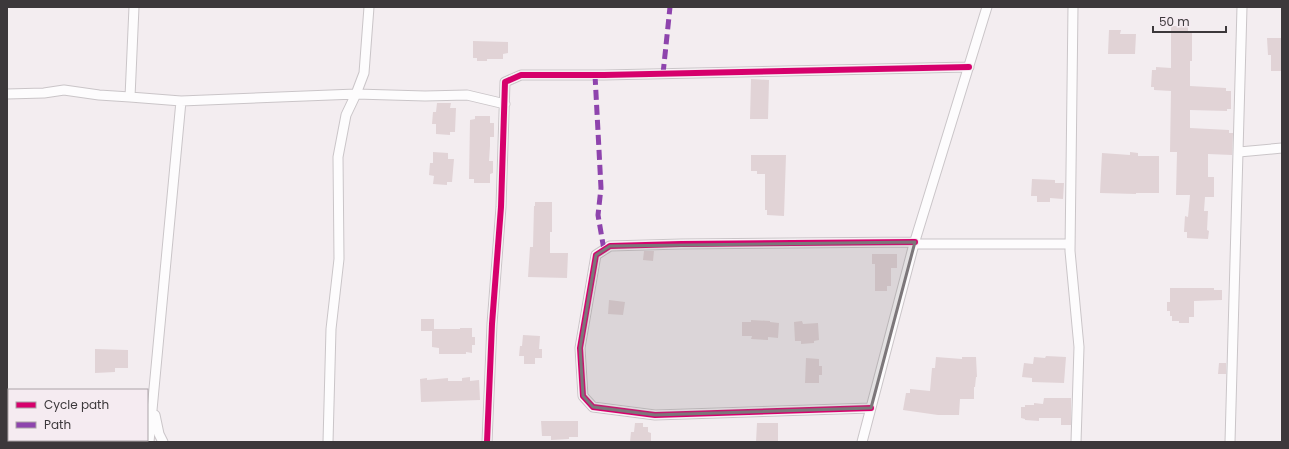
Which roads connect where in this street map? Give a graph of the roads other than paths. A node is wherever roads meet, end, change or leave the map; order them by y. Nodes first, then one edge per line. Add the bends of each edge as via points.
1 (134, 7) edge
2 (369, 7) edge
3 (987, 7) edge
4 (1073, 7) edge
5 (1242, 7) edge
6 (969, 67) junction
7 (7, 94) edge
8 (356, 94) junction
9 (130, 97) junction
10 (181, 101) junction
11 (505, 104) junction
12 (1282, 148) edge
13 (1239, 152) junction
14 (914, 243) junction
15 (1070, 244) junction
16 (150, 405) edge
17 (871, 408) junction
18 (149, 442) edge
19 (163, 442) edge
20 (328, 442) edge
21 (487, 442) edge
22 (862, 442) edge
23 (1076, 442) edge
24 (1230, 442) edge

1 - 9 street
2 - 8 street via 364,73
3 - 6 street
4 - 15 street
5 - 13 street
6 - 11 street via 522,76 506,82
6 - 14 street
7 - 9 street via 64,90 99,96
8 - 10 street
8 - 11 street via 467,95
8 - 20 street via 346,115 338,157 339,259 331,329
9 - 10 street
10 - 16 street
11 - 21 street
12 - 13 street
13 - 24 street
14 - 15 street
14 - 17 street
14 - 17 street via 610,246 596,255 580,348 583,396 592,408 655,415
15 - 23 street via 1079,347
16 - 18 street
16 - 19 street
17 - 22 street

